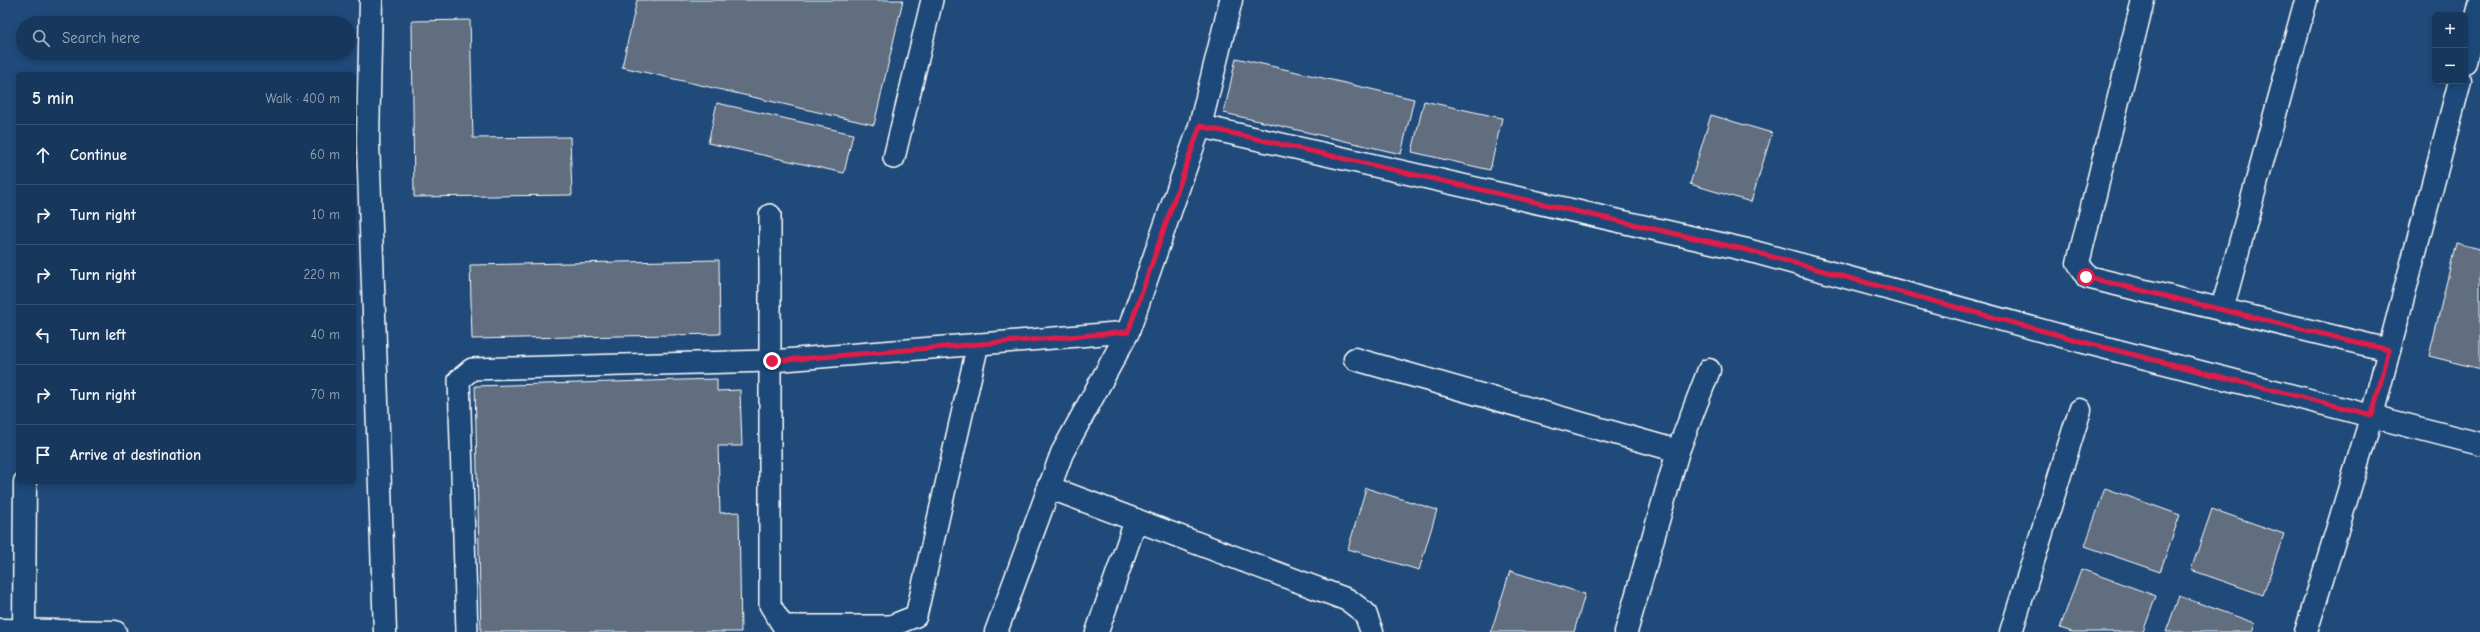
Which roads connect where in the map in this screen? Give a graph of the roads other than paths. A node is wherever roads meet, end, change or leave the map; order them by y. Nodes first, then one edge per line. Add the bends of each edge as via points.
1 (371, 0) edge
2 (932, 0) edge
3 (1231, 0) edge
4 (2143, 0) edge
5 (2306, 0) edge
6 (2480, 6) edge
7 (2468, 51) edge
8 (2459, 84) edge
9 (1200, 126) junction
10 (894, 158) dead end
11 (770, 215) dead end
12 (2222, 310) junction
13 (1128, 332) junction
14 (978, 344) junction
15 (2389, 350) junction
16 (1355, 360) dead end
17 (772, 361) junction
18 (1708, 370) dead end
19 (2080, 410) dead end
20 (2372, 415) junction
21 (2480, 444) edge
22 (1678, 451) junction
23 (25, 484) edge
24 (1048, 487) junction
25 (1136, 520) junction
26 (24, 629) junction
27 (0, 630) edge
28 (115, 632) edge
29 (385, 632) edge
30 (467, 632) edge
31 (996, 632) edge
32 (1097, 632) edge
33 (1372, 632) edge
34 (1626, 632) edge
35 (2011, 632) edge
36 (2306, 632) edge

1 - 29 street via 368,141
2 - 10 lane
3 - 9 street
4 - 12 street via 2078,263 2086,277
5 - 12 street
6 - 7 street
8 - 15 street
9 - 13 street
9 - 20 street via 1747,250 2091,344
11 - 17 lane
12 - 15 street
13 - 14 lane
13 - 24 street via 1062,454
14 - 17 lane
14 - 17 lane via 916,616 891,626 783,626 770,605
15 - 20 street
16 - 22 street
17 - 30 lane via 472,368 459,380
18 - 22 street
19 - 35 street
20 - 21 street
20 - 36 street
22 - 34 street
23 - 26 street
24 - 25 street
24 - 31 street
25 - 32 street
25 - 33 street via 1348,600 1365,613
26 - 27 street
26 - 28 street

